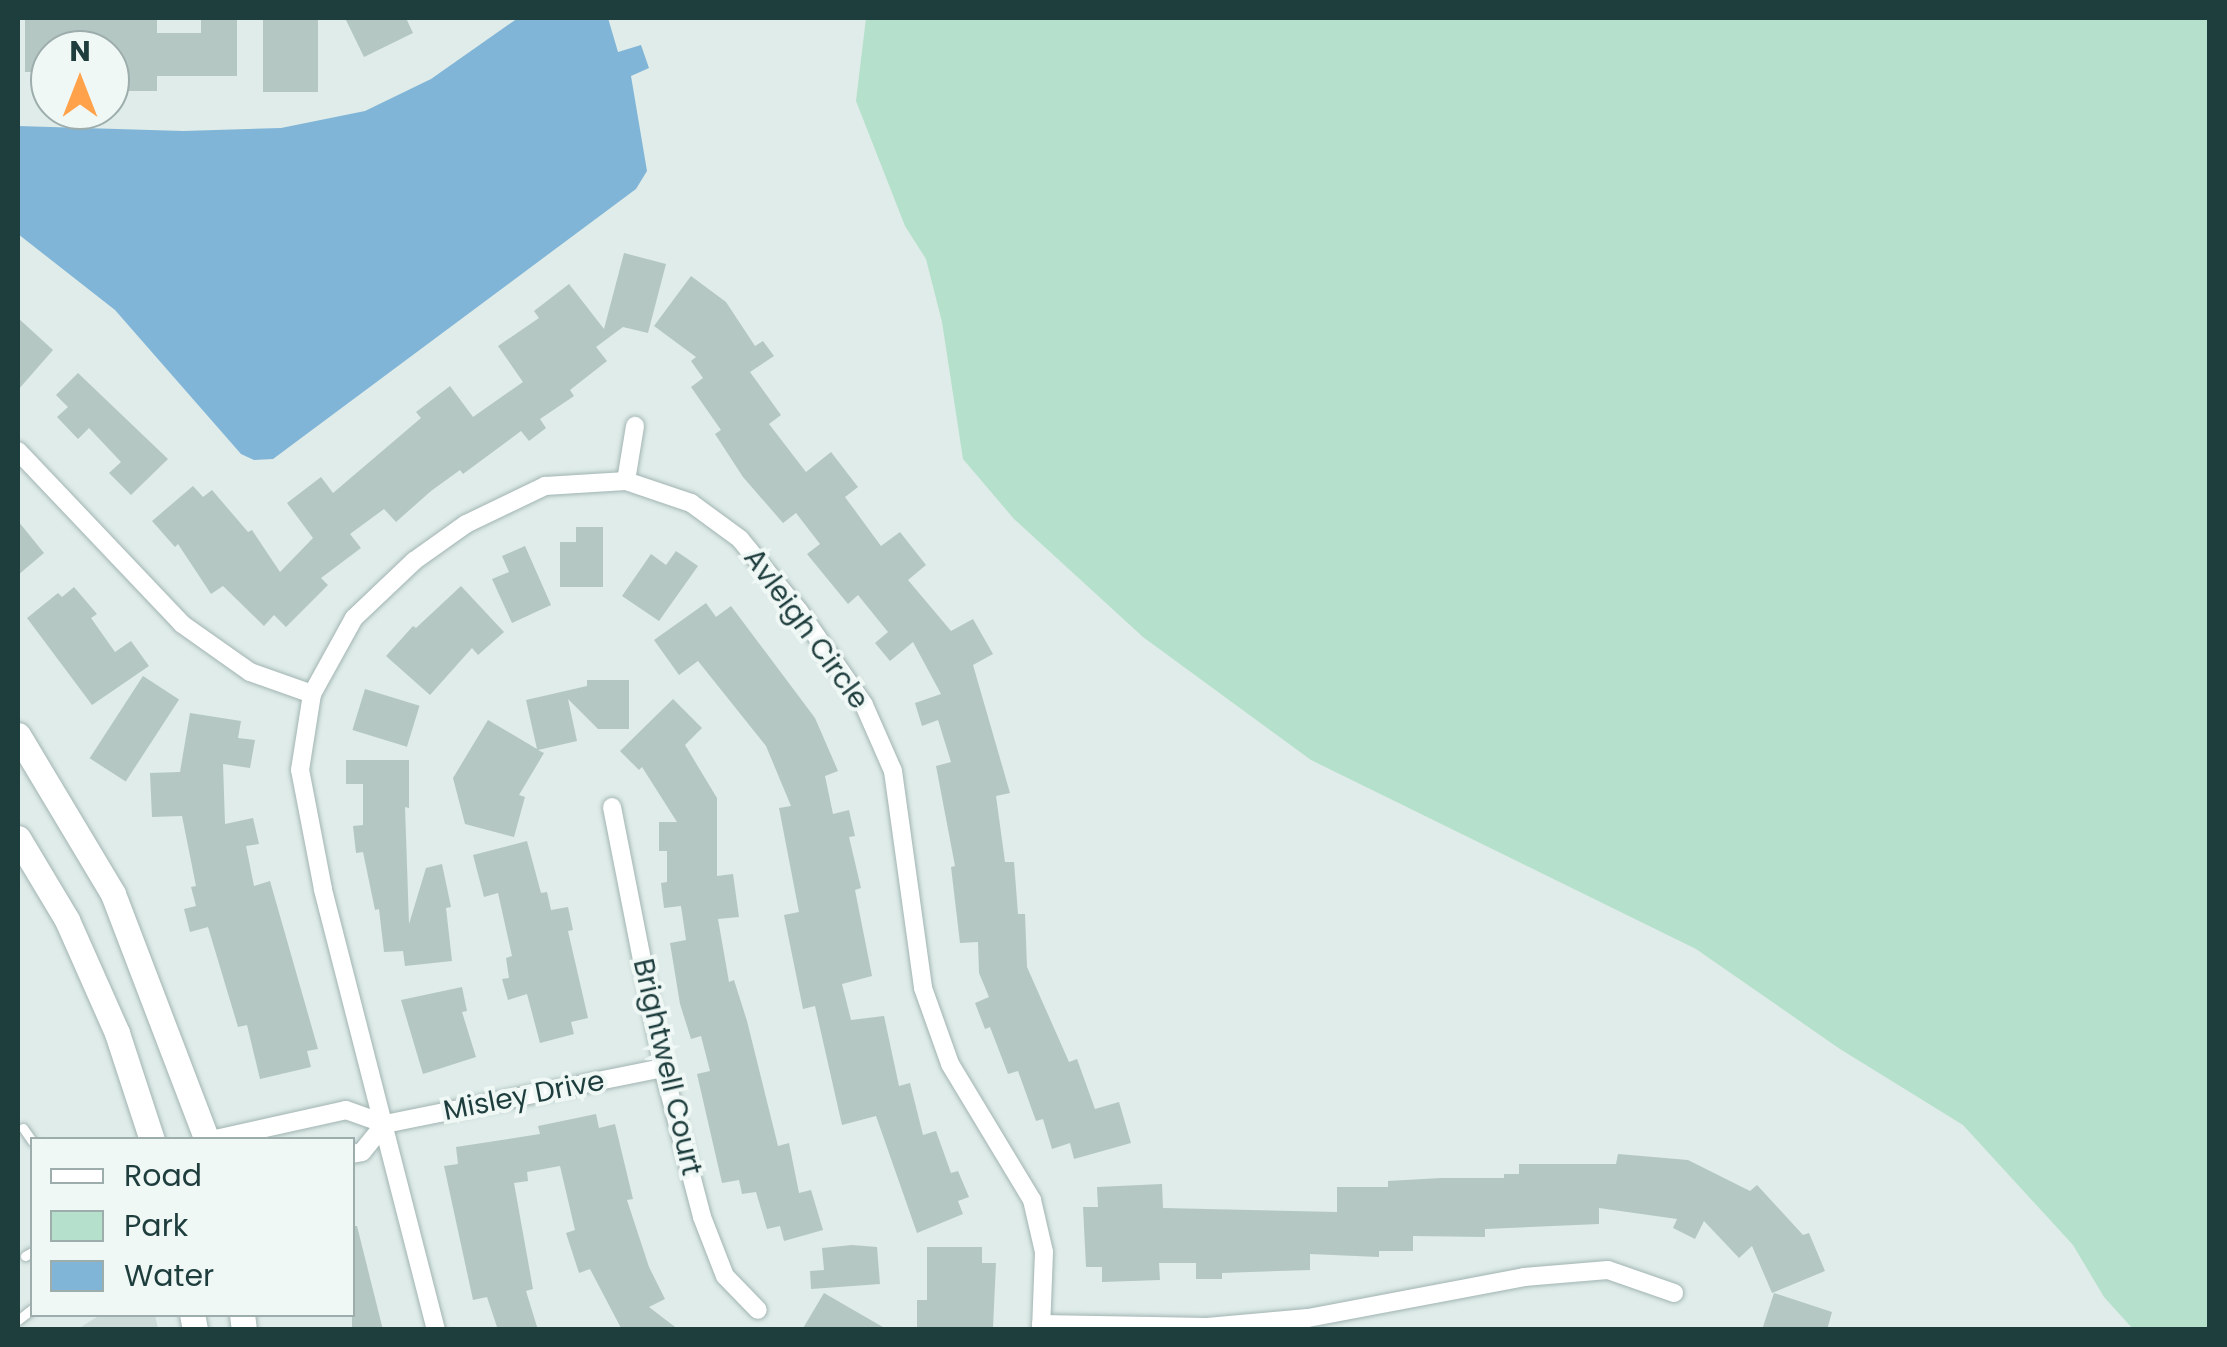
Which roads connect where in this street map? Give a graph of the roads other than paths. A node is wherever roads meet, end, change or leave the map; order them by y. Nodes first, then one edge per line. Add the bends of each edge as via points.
1 (635, 426) dead end
2 (18, 452) edge
3 (626, 482) junction
4 (312, 694) junction
5 (18, 735) edge
6 (612, 807) dead end
7 (18, 838) edge
8 (663, 1068) junction
9 (385, 1124) junction
10 (23, 1128) dead end
11 (151, 1137) edge
12 (208, 1137) edge
13 (223, 1137) edge
14 (30, 1138) edge
15 (355, 1153) edge
16 (1674, 1293) dead end
17 (758, 1310) dead end
18 (1041, 1327) edge
19 (436, 1330) edge

1 - 3 street
2 - 4 street via 182,624 250,672
3 - 4 street, Avleigh Circle via 546,486 466,524 414,561 354,618
3 - 18 street, Avleigh Circle via 691,503 740,539 864,705 893,771 924,988 950,1064 1032,1200 1044,1252
4 - 9 street, Avleigh Circle via 300,770 323,889
5 - 12 main road via 113,894
6 - 8 street, Brightwell Court
7 - 11 main road via 67,920
8 - 9 street, Misley Drive
8 - 17 street, Brightwell Court via 724,1276
9 - 13 street, Misley Drive via 346,1110
9 - 15 street
9 - 19 street, Avleigh Circle
10 - 14 lane
16 - 18 street via 1608,1270 1524,1277 1308,1318

